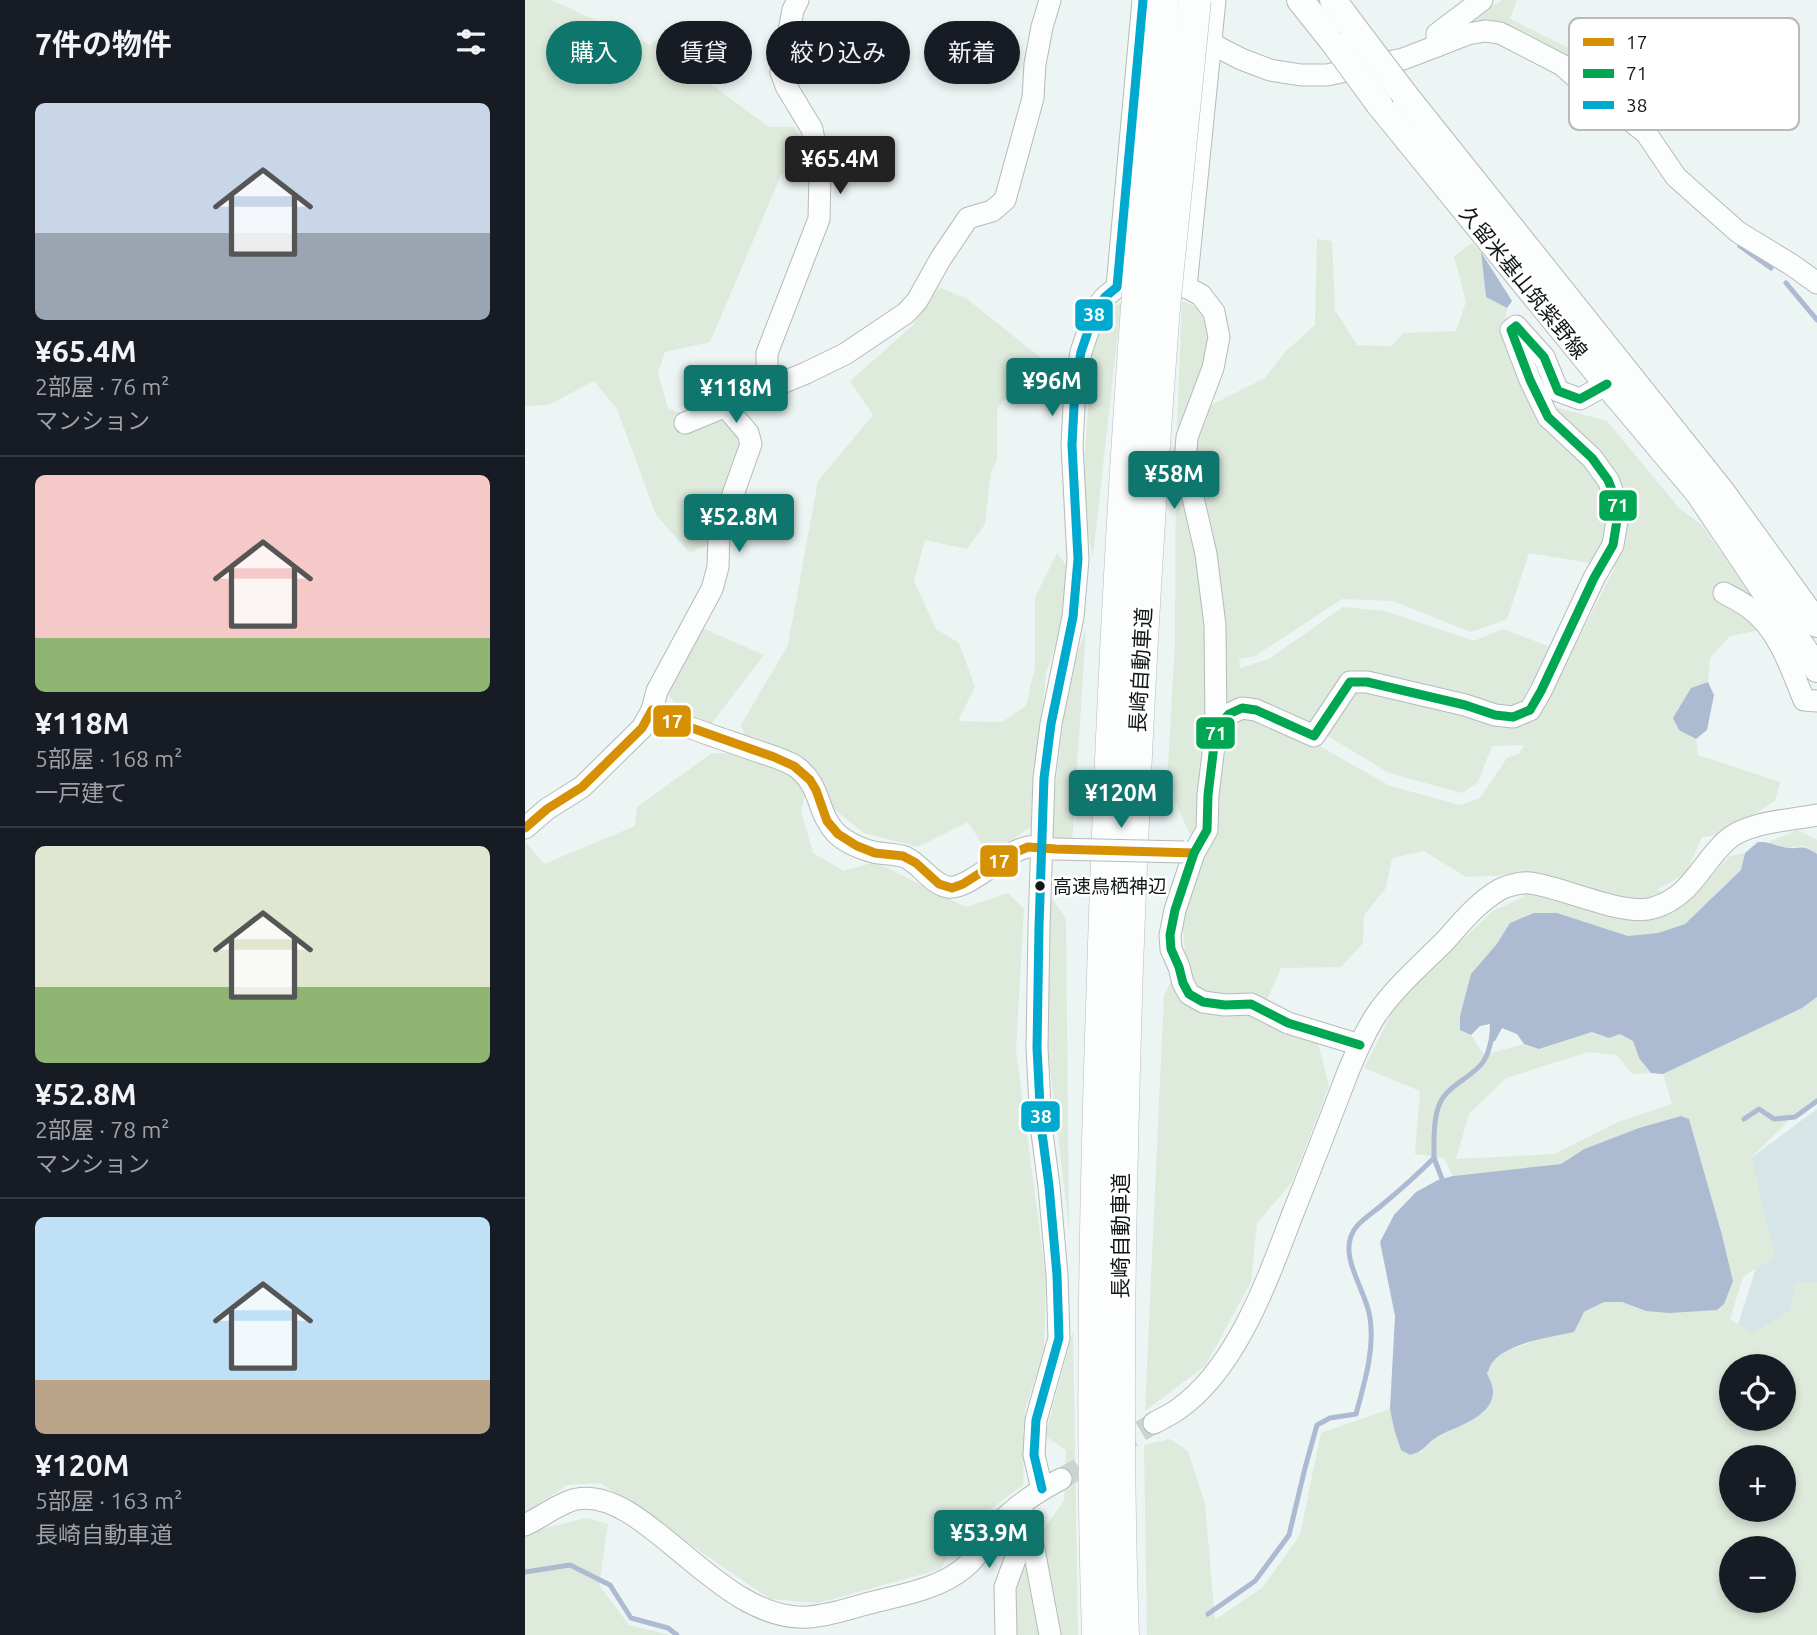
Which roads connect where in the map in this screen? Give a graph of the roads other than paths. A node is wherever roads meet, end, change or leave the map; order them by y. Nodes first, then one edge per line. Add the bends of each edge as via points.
1 (798, 0) edge
2 (1050, 0) edge
3 (1195, 0) edge
4 (1215, 0) edge
5 (1300, 0) edge
6 (1333, 0) edge
7 (1481, 0) edge
8 (1144, 2) edge
9 (1343, 34) junction
10 (1210, 43) junction
11 (1437, 46) junction
12 (1569, 71) edge
13 (1641, 130) edge
14 (1817, 283) edge
15 (1151, 297) junction
16 (1607, 384) junction
17 (771, 387) junction
18 (725, 407) junction
19 (685, 423) dead end
20 (1724, 593) dead end
21 (1817, 624) edge
22 (1817, 668) edge
23 (1817, 701) edge
24 (652, 710) junction
25 (1216, 729) junction
26 (1817, 815) edge
27 (525, 828) edge
28 (1049, 849) junction
29 (1189, 853) junction
30 (1360, 1045) junction
31 (1154, 1423) tunnel mouth
32 (1020, 1505) junction
33 (525, 1525) edge
34 (1006, 1635) edge
35 (1050, 1635) edge
36 (1098, 1635) edge
37 (1123, 1635) edge

1 - 17 street via 781,72 812,129 820,172 819,219 767,353
2 - 17 street via 1035,64 1033,98 1005,200 992,211 968,218 906,313 845,354
3 - 15 highway, 長崎自動車道, bridge
4 - 10 street
5 - 9 main road, 久留米基山筑紫野線
6 - 9 main road, 久留米基山筑紫野線
7 - 11 street via 1437,34
8 - 10 street
8 - 15 highway, 長崎自動車道, bridge
9 - 16 main road, 久留米基山筑紫野線, bridge via 1379,104
9 - 21 main road, 久留米基山筑紫野線, bridge via 1404,94 1721,491
10 - 11 street via 1270,70 1301,75 1327,75 1390,62
10 - 15 street
11 - 12 street via 1468,34 1500,33
13 - 14 street via 1676,177 1738,232
15 - 25 street via 1201,295 1214,312 1219,337 1188,437 1185,463 1206,554 1215,625
15 - 28 street via 1105,297 1096,308 1081,352 1072,445 1078,559 1073,617 1044,778
15 - 36 highway, 長崎自動車道 via 1124,479 1108,806 1097,1144
15 - 37 highway, 長崎自動車道 via 1150,481 1120,1170
16 - 22 main road, 久留米基山筑紫野線 via 1698,492
16 - 25 street via 1580,399 1558,391 1544,357 1516,326 1511,330 1548,417 1592,458 1608,480 1619,508 1613,545 1530,710 1513,717 1495,715 1367,682 1350,682 1314,736 1243,708 1229,714
17 - 18 street
18 - 19 street
18 - 24 street via 748,433 751,444 719,534 712,589 657,691
20 - 23 street via 1767,625 1804,700
24 - 27 street via 642,728 582,787
24 - 28 street via 794,766 810,780 827,821 838,834 875,853 903,856 939,884 952,888 963,884 1028,847
25 - 29 street via 1207,830
26 - 30 street via 1761,825 1727,839 1686,890 1650,910 1626,909 1526,882 1501,889 1465,918 1395,992
28 - 29 street, bridge
28 - 32 street via 1039,928 1037,1048 1059,1338 1036,1419 1034,1455 1051,1484
29 - 30 street via 1170,935 1189,994 1203,1002 1251,1004 1288,1023
30 - 31 street via 1261,1296 1235,1344 1199,1390
32 - 33 street via 996,1527 965,1568 945,1580 809,1617 769,1613 748,1603 639,1519 604,1501 578,1499
32 - 34 street via 1020,1546 1005,1587
32 - 35 street via 1032,1539

